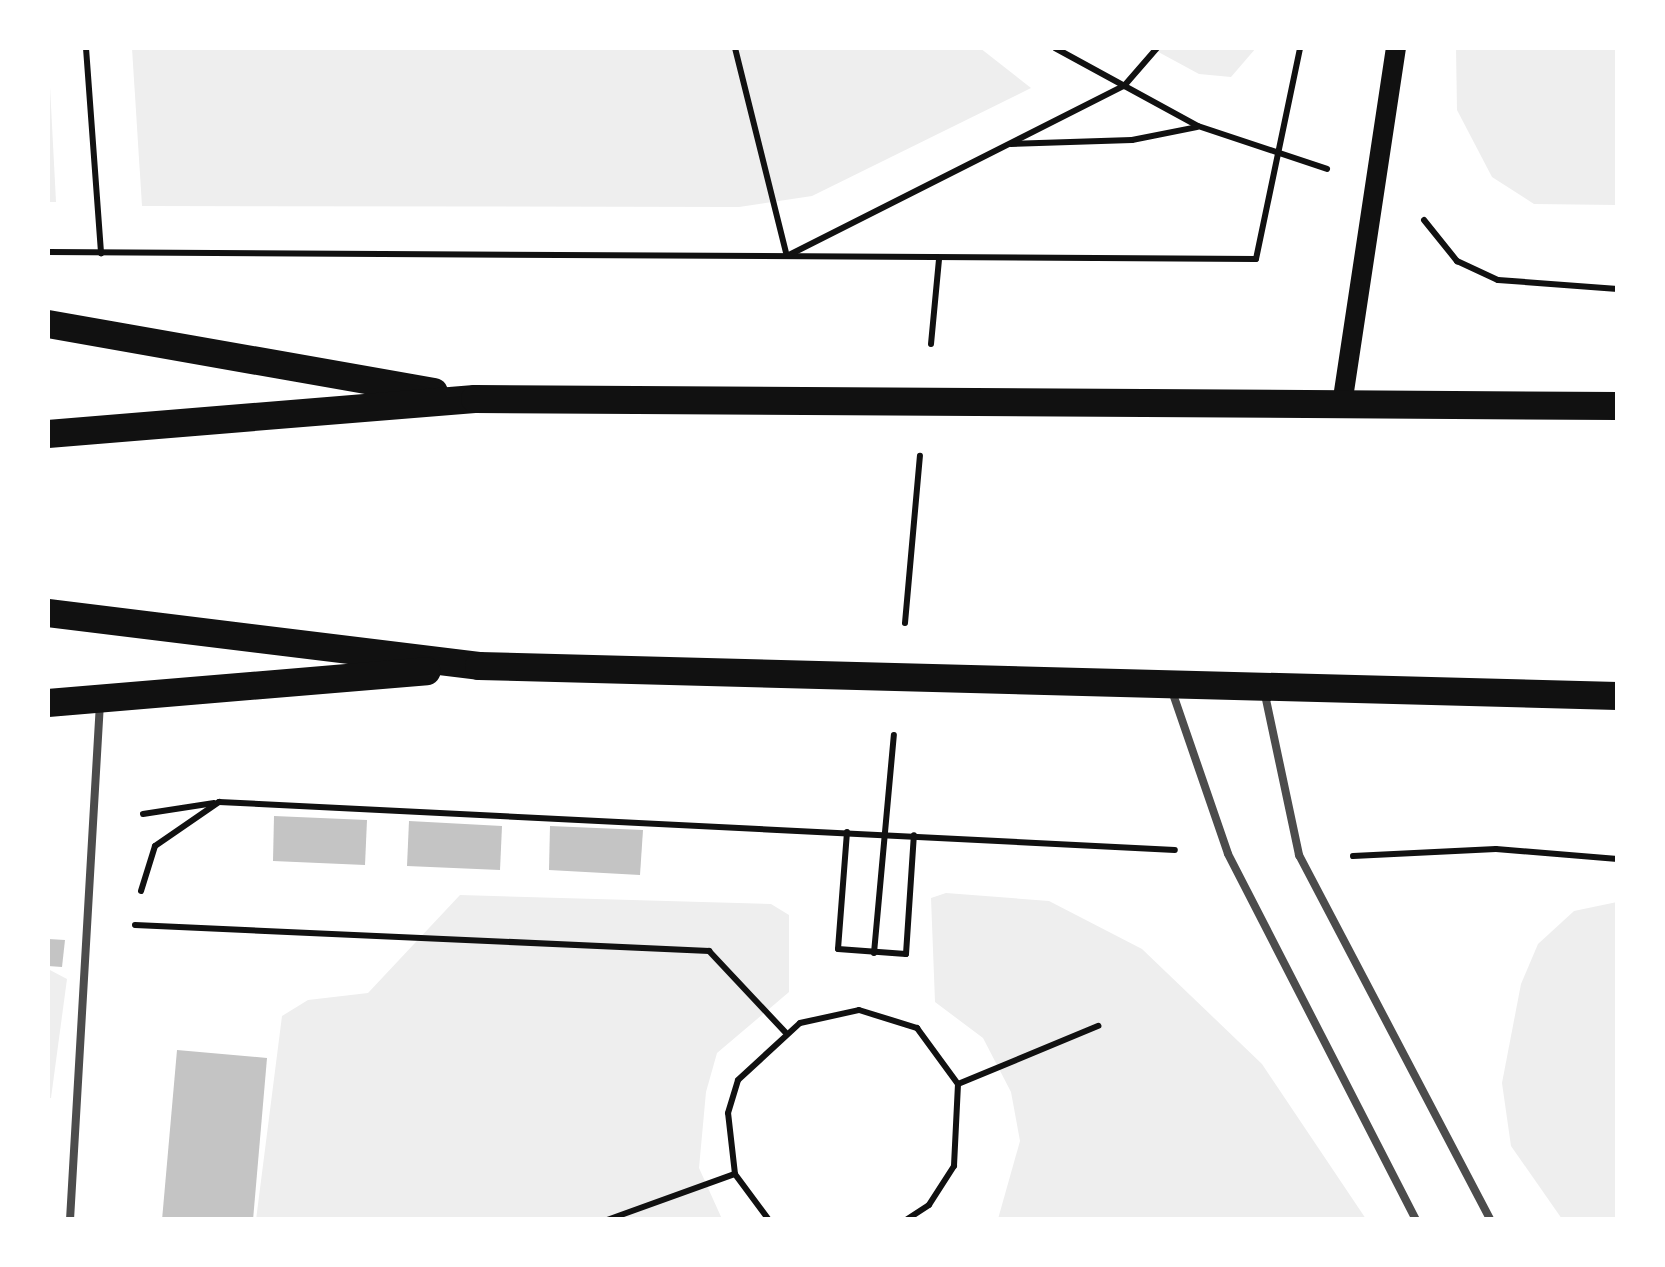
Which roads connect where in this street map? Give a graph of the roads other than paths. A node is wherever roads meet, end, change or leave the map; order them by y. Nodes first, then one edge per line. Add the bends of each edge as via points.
1 (1396, 48) edge
2 (48, 324) edge
3 (1342, 398) junction
4 (475, 400) junction
5 (1618, 406) edge
6 (48, 434) edge
7 (48, 613) edge
8 (479, 666) junction
9 (1169, 682) junction
10 (1264, 687) junction
11 (1618, 696) edge
12 (48, 703) edge
13 (100, 703) junction
14 (70, 1220) edge
15 (1416, 1220) edge
16 (1491, 1220) edge

1 - 3 main road
2 - 4 highway
3 - 4 highway
3 - 5 highway
4 - 6 highway
7 - 8 highway
8 - 9 highway
8 - 13 highway
9 - 10 highway
9 - 15 lane via 1228,854
10 - 11 highway
10 - 16 lane via 1299,855
12 - 13 highway
13 - 14 lane

